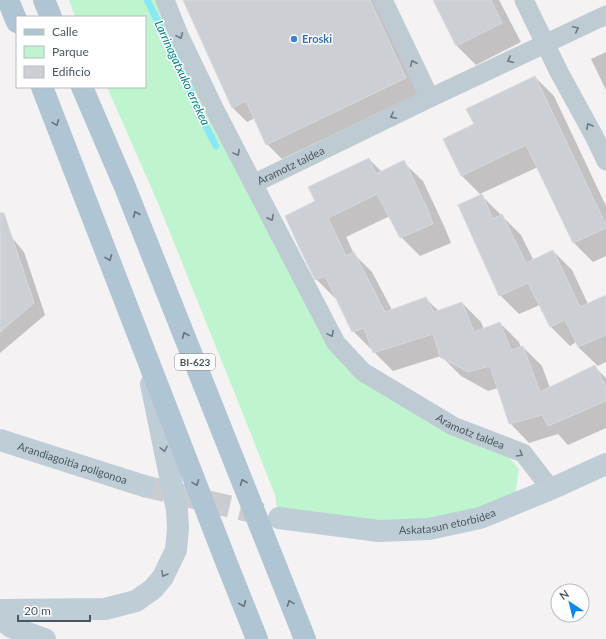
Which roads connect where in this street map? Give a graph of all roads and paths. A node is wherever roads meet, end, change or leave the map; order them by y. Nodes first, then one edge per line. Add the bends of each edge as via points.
1 (8, 0) edge
2 (44, 0) edge
3 (165, 0) edge
4 (384, 0) edge
5 (524, 0) edge
6 (606, 15) edge
7 (51, 16) edge
8 (16, 20) edge
9 (545, 43) junction
10 (42, 88) edge
11 (82, 88) edge
12 (430, 98) junction
13 (606, 161) edge
14 (254, 184) junction
15 (142, 342) junction
16 (0, 440) edge
17 (606, 464) edge
18 (144, 486) tunnel mouth
19 (551, 489) junction
20 (279, 518) tunnel mouth
21 (0, 610) edge
22 (0, 618) edge
23 (45, 639) edge
24 (257, 639) edge
25 (305, 639) edge

1 - 8 main road
2 - 7 main road
3 -> 14 street via 216,112
12 -> 4 street
5 - 9 street
9 -> 6 street, Aramotz taldea
9 -> 12 street, Aramotz taldea
13 -> 9 street
10 -> 15 main road
25 -> 11 main road, BI-623 via 128,194
12 -> 14 street, Aramotz taldea
14 -> 19 street, Aramotz taldea via 336,343 363,372 453,426 523,453
15 -> 21 street via 177,510 176,550 163,577 153,589 136,601 105,609
15 -> 24 main road
16 - 18 street, Arandiagoitia poligonoa
17 - 19 street, Askatasun etorbidea
19 - 20 street, Askatasun etorbidea via 480,518 429,529 378,532
22 - 23 street via 11,627

